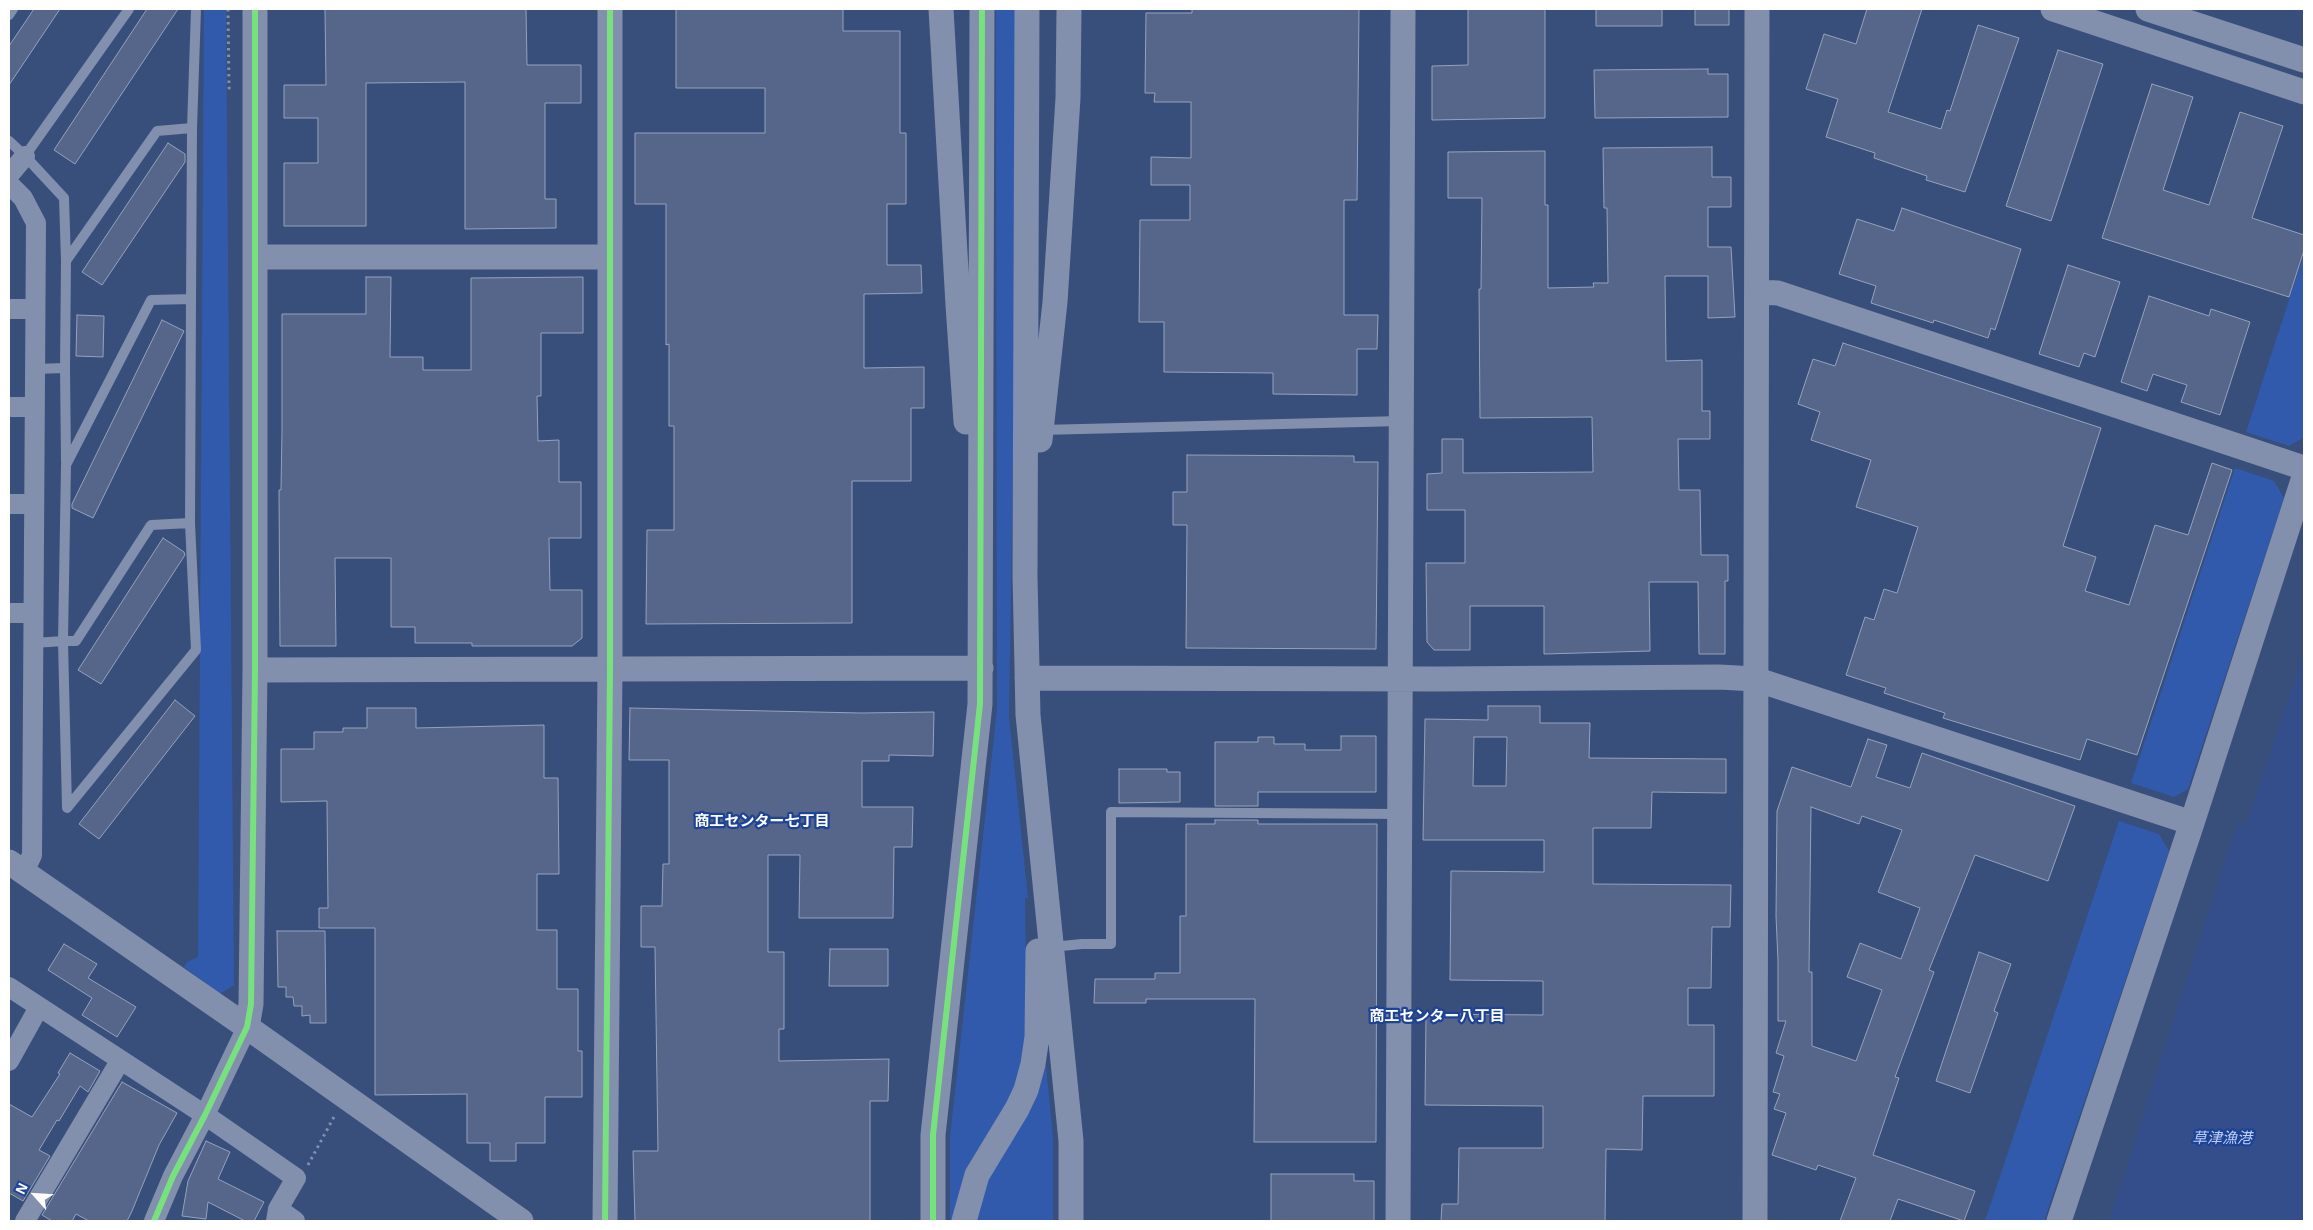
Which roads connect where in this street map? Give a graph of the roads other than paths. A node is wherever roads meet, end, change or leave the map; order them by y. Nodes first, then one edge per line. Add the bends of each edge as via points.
1 (13, 9) edge
2 (129, 9) edge
3 (196, 9) edge
4 (255, 9) edge
5 (610, 9) edge
6 (931, 9) edge
7 (941, 9) edge
8 (982, 9) edge
9 (1027, 9) edge
10 (1069, 9) edge
11 (1084, 9) edge
12 (1403, 9) edge
13 (1757, 9) edge
14 (2148, 9) edge
15 (2062, 10) edge
16 (9, 15) edge
17 (942, 45) junction
18 (2304, 60) edge
19 (2304, 92) edge
20 (1068, 98) junction
21 (192, 128) junction
22 (9, 141) edge
23 (25, 156) junction
24 (9, 175) edge
25 (9, 184) edge
26 (16, 201) edge
27 (255, 256) junction
28 (609, 257) junction
29 (66, 261) junction
30 (1758, 292) junction
31 (192, 298) junction
32 (9, 309) edge
33 (35, 309) junction
34 (65, 368) junction
35 (35, 369) junction
36 (9, 407) edge
37 (34, 407) junction
38 (1403, 421) junction
39 (1041, 430) junction
40 (66, 465) junction
41 (2304, 468) edge
42 (2304, 477) edge
43 (9, 504) edge
44 (33, 504) junction
45 (190, 523) junction
46 (1025, 576) junction
47 (979, 592) junction
48 (9, 613) edge
49 (32, 613) junction
50 (63, 641) junction
51 (32, 643) junction
52 (981, 668) junction
53 (610, 669) junction
54 (255, 670) junction
55 (1027, 678) junction
56 (1400, 679) junction
57 (1755, 679) junction
58 (1399, 814) junction
59 (2192, 823) junction
60 (1041, 854) junction
61 (16, 867) edge
62 (1051, 947) junction
63 (9, 987) edge
64 (39, 1007) junction
65 (247, 1027) junction
66 (120, 1060) junction
67 (9, 1061) edge
68 (205, 1115) junction
69 (277, 1215) edge
70 (25, 1221) edge
71 (154, 1221) edge
72 (295, 1221) edge
73 (521, 1221) edge
74 (605, 1221) edge
75 (933, 1221) edge
76 (964, 1221) edge
77 (1071, 1221) edge
78 (1398, 1221) edge
79 (1755, 1221) edge
80 (2059, 1221) edge

1 - 16 lane
2 - 23 lane
3 - 21 lane
4 - 27 street
5 - 28 street
6 - 17 street
7 - 17 street
8 - 47 street
9 - 46 street
10 - 20 street
11 - 20 street
12 - 38 street
13 - 30 street
14 - 18 street
15 - 19 street
17 - 47 street
20 - 39 street via 1055,302
21 - 29 lane via 156,132
21 - 31 lane
22 - 23 lane
23 - 24 street
23 - 29 lane via 64,198
25 - 26 street
26 - 33 street via 36,223
27 - 28 street
27 - 54 street
28 - 53 street
29 - 34 lane
30 - 41 street via 1778,293
30 - 57 street
31 - 40 lane via 151,300
31 - 45 lane
32 - 33 street
33 - 35 street
34 - 35 lane
34 - 40 lane
35 - 37 street
36 - 37 street
37 - 44 street
38 - 39 lane
38 - 56 street
39 - 46 street
40 - 50 lane
42 - 59 street
43 - 44 street
44 - 49 street
45 - 50 lane via 150,524 76,641
45 - 50 lane via 196,650 67,808
46 - 55 street
47 - 52 street
48 - 49 street
49 - 51 street
50 - 51 lane
51 - 61 street via 32,856
52 - 53 street
52 - 75 street via 980,704 933,1134
53 - 54 street
53 - 74 street
54 - 65 street via 251,1004
55 - 56 street
55 - 60 street
56 - 57 street
56 - 58 street
57 - 59 street
57 - 79 street
58 - 62 lane via 1111,812 1111,944
58 - 78 street
59 - 80 street
60 - 62 street
60 - 76 street via 1037,1037 1033,1064 1018,1109 977,1175
61 - 65 street
62 - 77 street via 1071,1141
63 - 64 street
64 - 66 street
64 - 67 street
65 - 68 street
65 - 73 street
66 - 68 street
66 - 70 street
68 - 69 street via 296,1178
68 - 71 street
69 - 72 street

